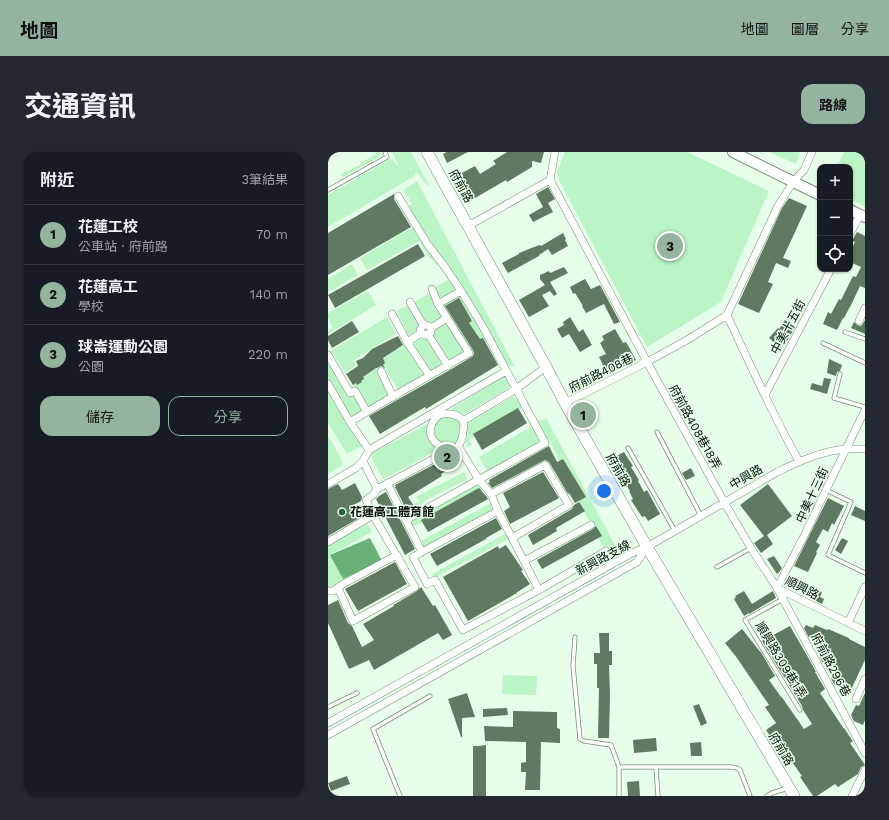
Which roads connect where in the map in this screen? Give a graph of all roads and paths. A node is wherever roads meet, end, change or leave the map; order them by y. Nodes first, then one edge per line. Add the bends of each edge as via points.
1 (385, 152) edge
2 (427, 152) edge
3 (555, 152) edge
4 (733, 152) edge
5 (812, 152) edge
6 (550, 180) junction
7 (793, 182) junction
8 (328, 190) edge
9 (817, 194) edge
10 (398, 196) dead end
11 (853, 211) edge
12 (863, 216) edge
13 (468, 226) junction
14 (853, 230) edge
15 (829, 272) edge
16 (432, 289) dead end
17 (461, 291) junction
18 (410, 302) dead end
19 (438, 304) junction
20 (865, 308) edge
21 (392, 314) dead end
22 (727, 315) junction
23 (447, 318) junction
24 (859, 322) dead end
25 (427, 332) junction
26 (845, 332) dead end
27 (865, 339) edge
28 (408, 342) junction
29 (823, 343) dead end
30 (328, 355) edge
31 (647, 362) junction
32 (865, 363) edge
33 (448, 366) junction
34 (546, 367) junction
35 (506, 370) junction
36 (381, 371) dead end
37 (840, 374) dead end
38 (429, 375) junction
39 (328, 384) edge
40 (516, 389) junction
41 (765, 394) junction
42 (393, 397) junction
43 (565, 403) junction
44 (865, 407) edge
45 (865, 410) edge
46 (368, 412) junction
47 (438, 413) junction
48 (463, 421) junction
49 (350, 422) junction
50 (657, 432) dead end
51 (456, 447) junction
52 (628, 448) dead end
53 (846, 449) junction
54 (865, 449) edge
55 (369, 450) junction
56 (363, 461) junction
57 (798, 461) junction
58 (479, 480) junction
59 (386, 483) junction
60 (328, 484) edge
61 (377, 489) junction
62 (826, 490) junction
63 (490, 494) junction
64 (724, 502) junction
65 (498, 511) junction
66 (373, 515) junction
67 (701, 516) junction
68 (406, 520) junction
69 (591, 524) dead end
70 (675, 531) junction
71 (512, 538) junction
72 (328, 542) edge
73 (647, 547) junction
74 (751, 548) junction
75 (606, 551) dead end
76 (422, 552) junction
77 (397, 555) junction
78 (524, 562) junction
79 (717, 567) dead end
80 (865, 573) edge
81 (865, 587) edge
82 (338, 588) junction
83 (777, 588) junction
84 (539, 590) junction
85 (328, 591) edge
86 (783, 599) junction
87 (848, 623) junction
88 (865, 631) edge
89 (575, 637) dead end
90 (865, 679) edge
91 (357, 693) dead end
92 (430, 696) dead end
93 (856, 700) dead end
94 (328, 707) edge
95 (800, 710) dead end
96 (328, 723) edge
97 (328, 735) edge
98 (865, 753) edge
99 (619, 767) junction
100 (656, 767) junction
101 (865, 770) edge
102 (791, 792) edge
103 (400, 796) edge
104 (619, 796) edge
105 (658, 796) edge
106 (750, 796) edge
107 (767, 796) edge
108 (852, 796) edge

1 - 8 lane via 387,157
2 - 13 main road, 府前路
3 - 6 street
4 - 7 street
5 - 7 street via 804,170
6 - 13 street
6 - 31 street, 府前路408巷18弄
7 - 9 street
7 - 22 street via 778,206
10 - 17 street via 428,245
11 - 12 street
12 - 14 street
13 - 34 main road, 府前路
15 - 41 street, 中美十五街
16 - 19 street
17 - 19 street
17 - 35 street
18 - 25 street via 423,325 427,325
19 - 23 street
20 - 24 street
21 - 28 street
22 - 31 street, 府前路408巷
22 - 41 street
23 - 25 street
23 - 33 street via 469,353
25 - 28 street
25 - 33 street
26 - 27 lane
28 - 38 street
29 - 32 lane
30 - 46 street via 350,393 355,390
31 - 43 street, 府前路408巷
31 - 64 street, 府前路408巷18弄
33 - 38 street
34 - 40 street
34 - 43 main road, 府前路
35 - 40 street
35 - 47 street
36 - 42 street
37 - 44 lane via 834,398
38 - 42 street
39 - 49 street
40 - 48 street
40 - 58 street via 545,443
41 - 57 street
42 - 46 street
43 - 73 main road, 府前路
45 - 53 street, 中美十三街
46 - 49 street
47 - 48 street via 452,414
47 - 51 street via 430,428 434,442 445,448
47 - 55 street
48 - 51 street via 462,441
49 - 55 street
50 - 67 lane
51 - 58 street
51 - 59 street
52 - 70 lane
53 - 54 street, 中興路
53 - 57 street, 中興路
53 - 62 street, 中美十三街
55 - 56 street
56 - 60 street via 356,468
56 - 61 street
57 - 64 street, 中興路
58 - 63 street
58 - 68 street
59 - 61 street
59 - 68 street
61 - 66 street via 366,500
62 - 80 lane via 851,502 828,555
62 - 83 street, 中美十三街
63 - 65 street
63 - 71 street via 545,465 569,505
64 - 67 street, 中興路
64 - 74 street, 順興路
65 - 71 street
65 - 76 street
66 - 72 street
66 - 77 street
67 - 70 street, 中興路
68 - 76 street
69 - 78 street
70 - 73 street, 中興路
71 - 78 street
73 - 96 street, 新興路支線
73 - 97 street, 新興路支線 via 637,562
73 - 102 main road, 府前路
74 - 79 lane
74 - 83 street, 順興路
75 - 84 street
76 - 84 street via 413,557 423,578 427,584 435,580 463,630
77 - 82 street
77 - 82 street via 415,587 353,621
78 - 84 street
81 - 87 street
82 - 85 street
83 - 86 street, 府前路296巷
83 - 87 street, 順興路
86 - 95 lane, 順興路309巷1弄 via 746,620
86 - 98 street, 府前路296巷
87 - 88 street, 順興路
89 - 99 lane via 573,666 580,739 611,745
90 - 93 street
91 - 94 lane
92 - 103 lane via 373,729
99 - 100 lane
99 - 104 lane
100 - 105 lane
100 - 106 lane via 737,768
101 - 108 street
102 - 107 lane via 772,793

